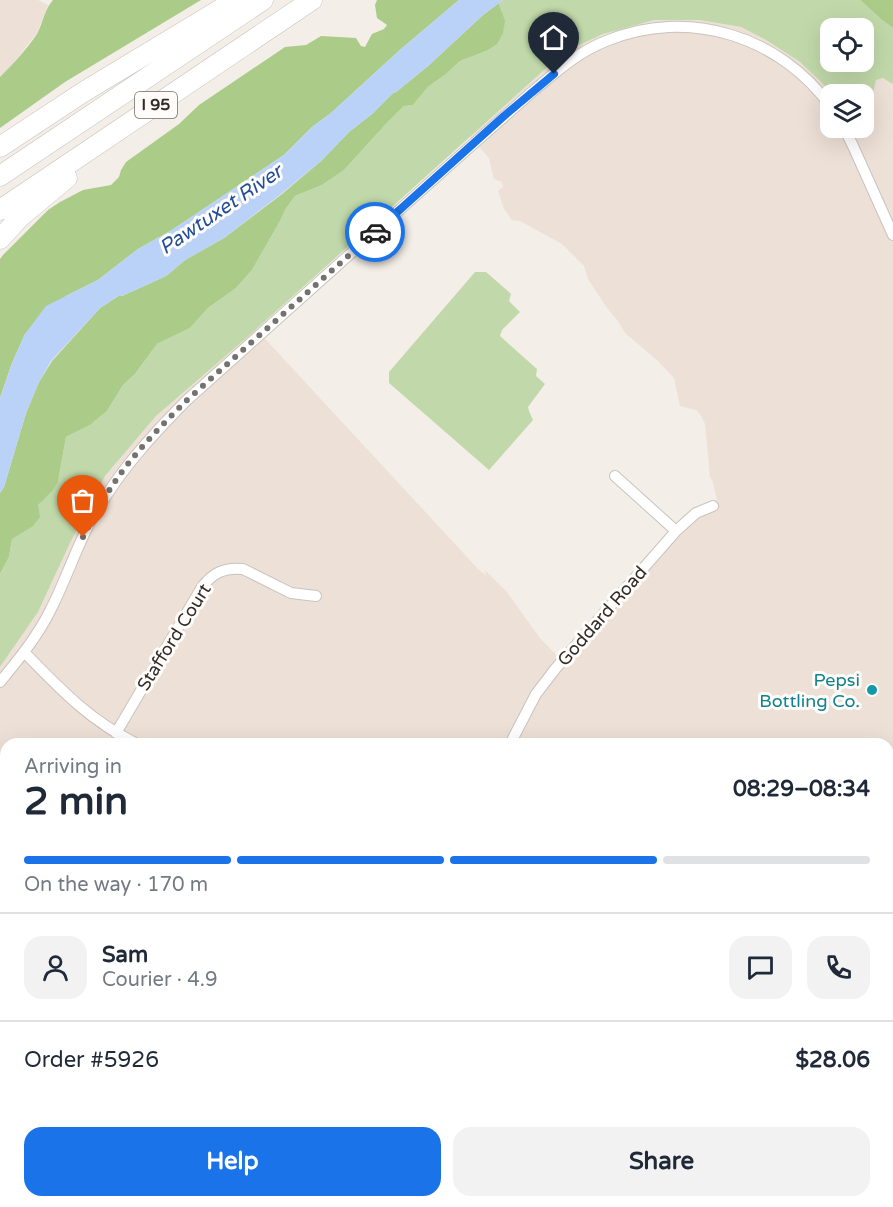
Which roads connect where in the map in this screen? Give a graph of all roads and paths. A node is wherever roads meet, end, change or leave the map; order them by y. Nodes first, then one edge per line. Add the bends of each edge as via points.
1 (236, 0) edge
2 (262, 0) edge
3 (312, 0) edge
4 (820, 94) edge
5 (160, 102) junction
6 (849, 138) edge
7 (0, 147) edge
8 (0, 176) edge
9 (0, 210) edge
10 (893, 235) edge
11 (0, 239) edge
12 (615, 476) dead end
13 (713, 506) dead end
14 (676, 531) junction
15 (316, 596) dead end
16 (24, 652) junction
17 (0, 682) edge
18 (116, 733) junction
19 (126, 738) edge
20 (513, 738) edge

1 - 7 highway
2 - 8 highway, I 95
3 - 5 highway, I 95
4 - 16 street via 796,69 757,44 705,28 671,27 626,34 570,60 196,392 153,435 100,505 51,610
5 - 9 highway, I 95
5 - 11 highway via 33,206
6 - 10 street
12 - 14 street
13 - 14 street, Goddard Road via 696,513
14 - 20 street, Goddard Road via 556,668 536,694
15 - 18 street, Stafford Court via 291,593 243,569 218,572 202,587
16 - 17 street
16 - 18 street via 83,710
18 - 19 street

